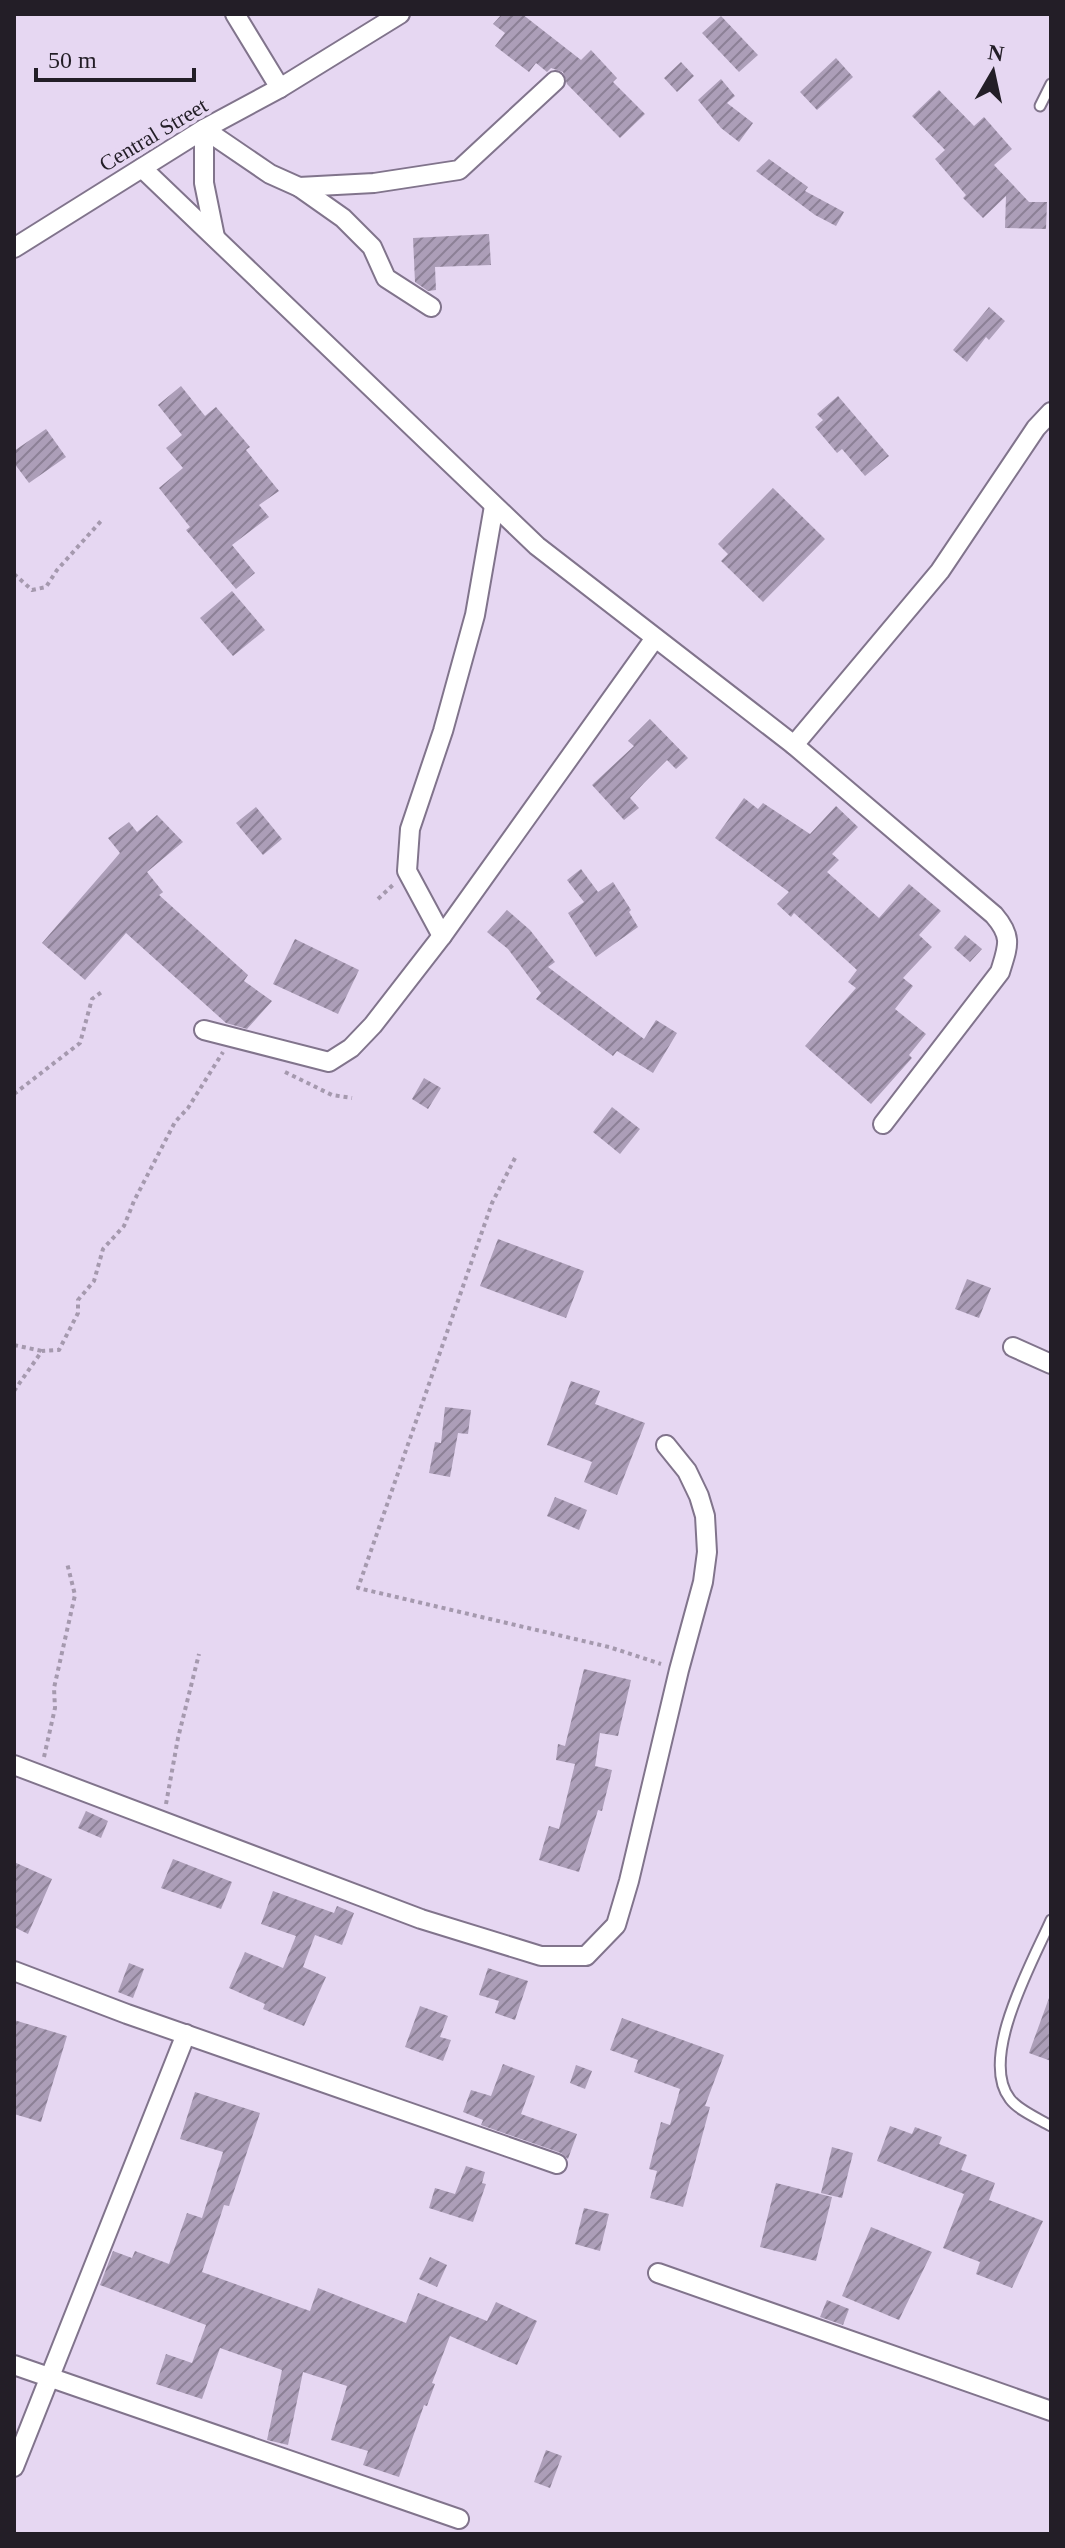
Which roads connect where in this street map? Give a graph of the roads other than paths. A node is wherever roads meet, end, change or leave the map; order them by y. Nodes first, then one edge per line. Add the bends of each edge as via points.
1 (235, 14) edge
2 (400, 14) edge
3 (555, 81) dead end
4 (1051, 84) edge
5 (280, 88) junction
6 (1040, 106) dead end
7 (204, 129) junction
8 (142, 168) junction
9 (299, 187) junction
10 (215, 237) junction
11 (14, 248) edge
12 (431, 307) dead end
13 (1051, 412) edge
14 (494, 506) junction
15 (655, 638) junction
16 (794, 745) junction
17 (442, 936) junction
18 (204, 1030) dead end
19 (883, 1124) dead end
20 (1013, 1347) dead end
21 (1051, 1364) edge
22 (666, 1445) dead end
23 (14, 1765) edge
24 (1051, 1920) edge
25 (14, 1971) edge
26 (186, 2034) junction
27 (1051, 2126) edge
28 (557, 2164) dead end
29 (658, 2273) dead end
30 (14, 2365) edge
31 (49, 2379) junction
32 (1051, 2411) edge
33 (14, 2467) edge
34 (459, 2519) dead end

1 - 5 street
2 - 5 street, Central Street
3 - 9 street via 459,170
4 - 6 lane
5 - 7 street, Central Street
7 - 8 street, Central Street
7 - 9 street via 270,174
7 - 10 street via 204,183
8 - 10 street
8 - 11 street, Central Street
9 - 12 street via 372,247 386,278
10 - 14 street
13 - 16 street via 940,571
14 - 15 street
14 - 17 street via 475,615 410,829 407,871
15 - 16 street
15 - 17 street
16 - 19 street via 1007,930 1000,972
17 - 18 street via 373,1025 329,1062
20 - 21 street
22 - 23 street via 687,1471 705,1516 703,1582 616,1925 586,1956 541,1956 421,1919
24 - 27 lane via 1012,2012 999,2078 1010,2100
25 - 26 street
26 - 28 street
26 - 31 street
29 - 32 street
30 - 31 street
31 - 33 street
31 - 34 street

